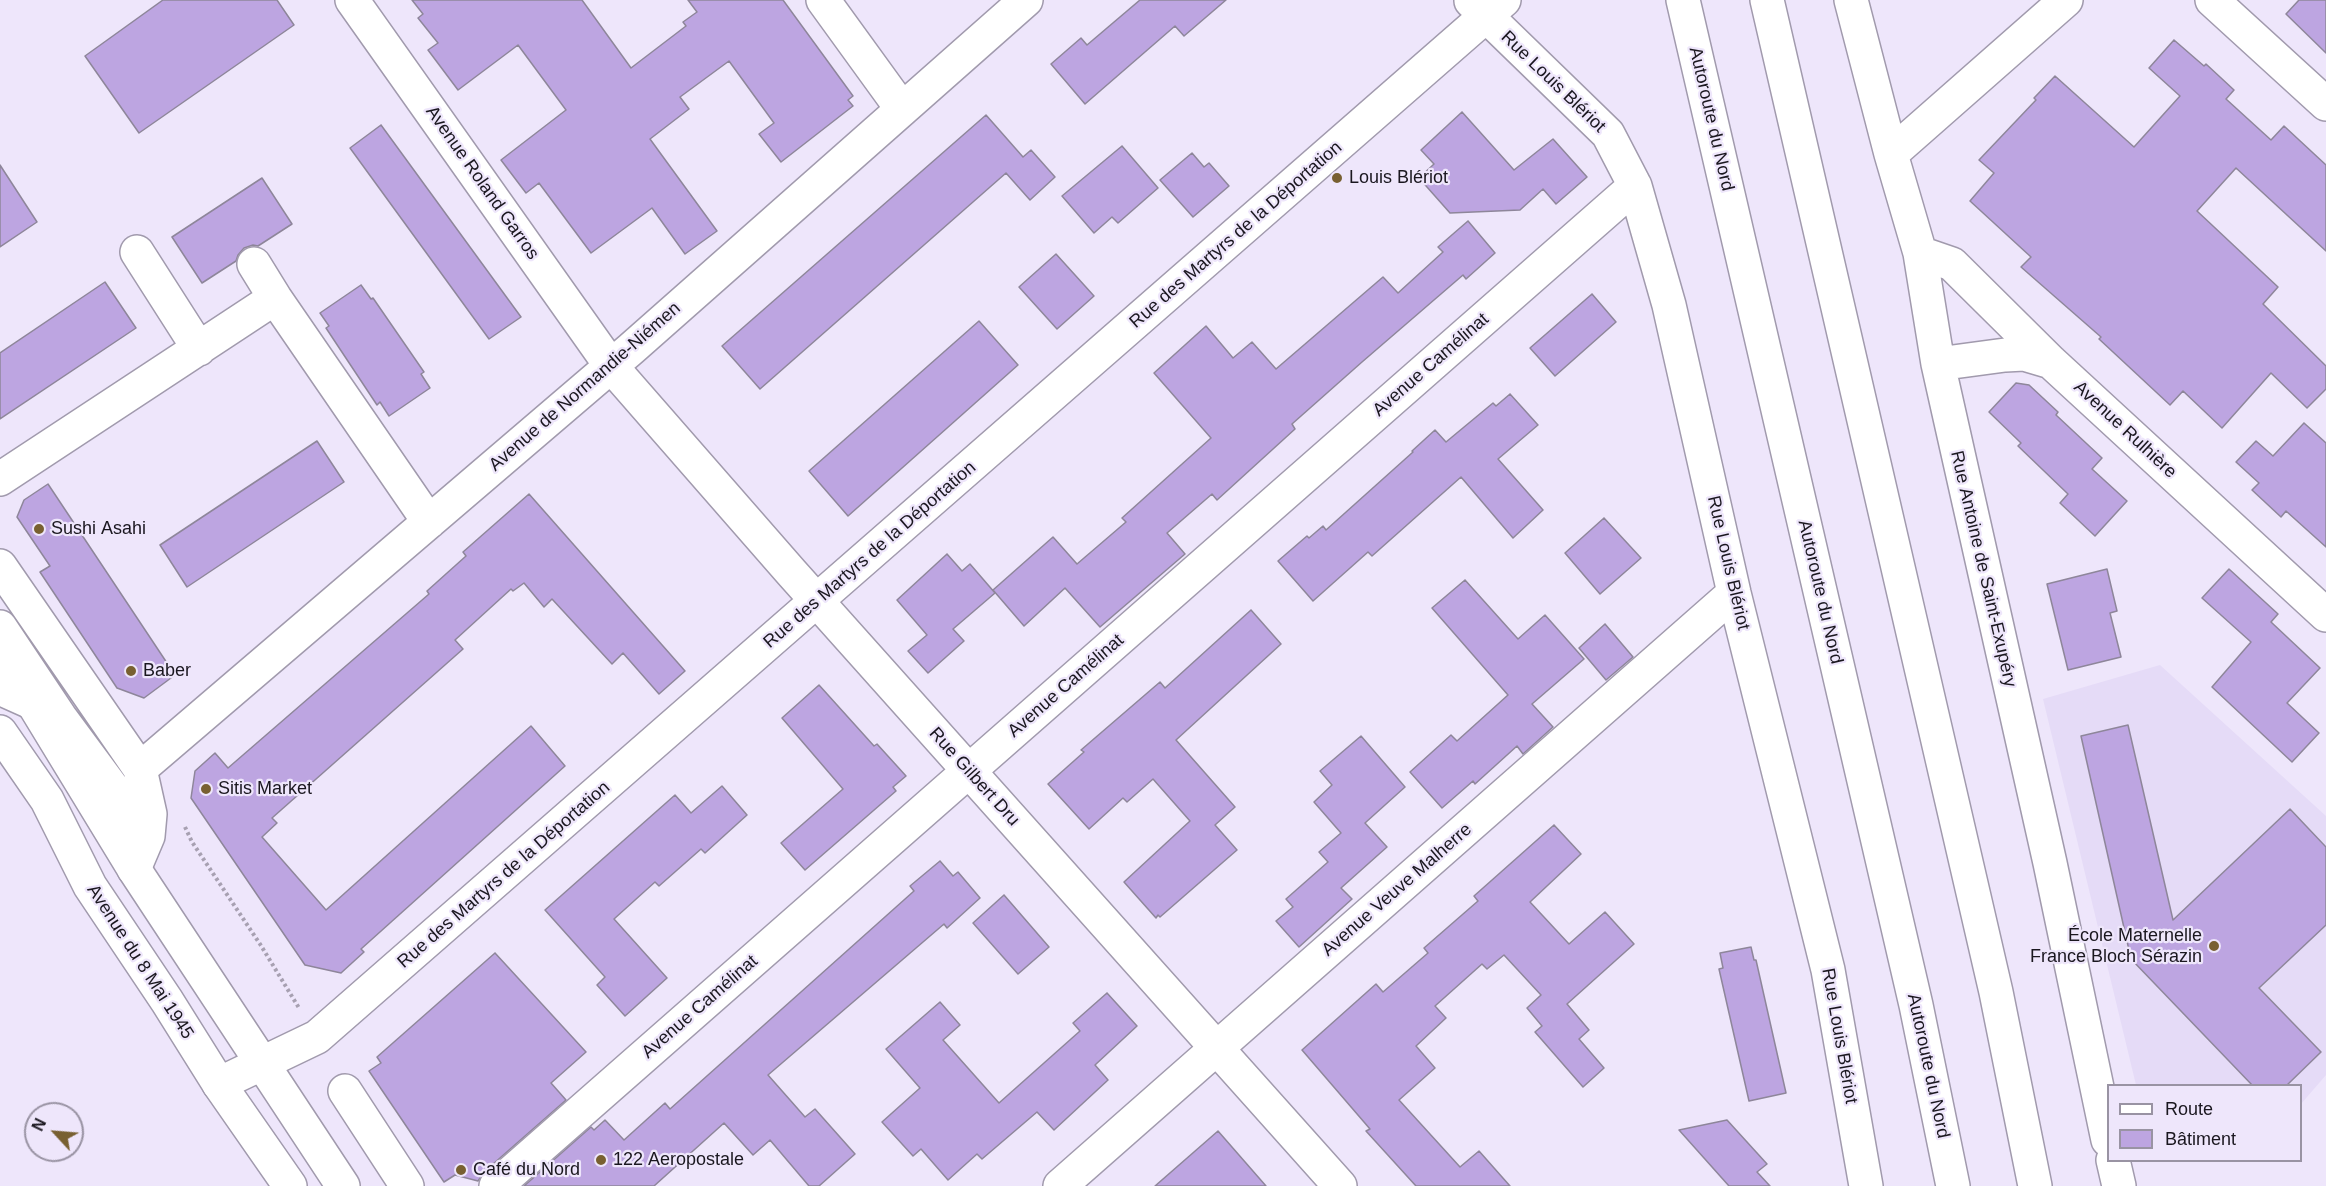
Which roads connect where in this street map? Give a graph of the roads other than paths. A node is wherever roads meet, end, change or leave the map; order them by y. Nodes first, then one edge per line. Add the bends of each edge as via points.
1 (352, 0) edge
2 (823, 0) edge
3 (1026, 0) edge
4 (1683, 0) edge
5 (1767, 0) edge
6 (1851, 0) edge
7 (2066, 0) edge
8 (2211, 0) edge
9 (1486, 5) edge
10 (2326, 105) edge
11 (902, 109) junction
12 (1891, 154) junction
13 (1635, 186) junction
14 (137, 252) dead end
15 (1920, 253) junction
16 (254, 264) dead end
17 (275, 298) junction
18 (199, 349) junction
19 (2051, 362) junction
20 (1938, 364) junction
21 (611, 366) junction
22 (0, 479) edge
23 (429, 522) junction
24 (0, 566) edge
25 (1734, 594) junction
26 (818, 602) junction
27 (2326, 615) edge
28 (0, 627) edge
29 (0, 649) edge
30 (0, 684) edge
31 (33, 703) junction
32 (0, 732) edge
33 (140, 769) junction
34 (969, 771) junction
35 (148, 836) junction
36 (134, 869) junction
37 (1216, 1048) junction
38 (263, 1062) junction
39 (219, 1084) junction
40 (345, 1091) dead end
41 (2107, 1131) edge
42 (2113, 1162) edge
43 (290, 1186) edge
44 (343, 1186) edge
45 (407, 1186) edge
46 (496, 1186) edge
47 (1060, 1186) edge
48 (1340, 1186) edge
49 (1866, 1186) edge
50 (1953, 1186) edge
51 (2035, 1186) edge
52 (2119, 1186) edge

1 - 21 main road, Avenue Roland Garros
2 - 11 main road
3 - 11 main road, Avenue de Normandie-Niémen
4 - 50 main road, Autoroute du Nord via 1916,1005
5 - 51 main road via 1991,969
6 - 12 main road, Rue Antoine de Saint-Exupéry
7 - 12 main road
8 - 10 main road
9 - 13 main road, Rue Louis Blériot via 1608,134
9 - 26 main road, Rue des Martyrs de la Déportation
11 - 21 main road, Avenue de Normandie-Niémen
12 - 15 main road, Rue Antoine de Saint-Exupéry
13 - 25 main road, Rue Louis Blériot via 1669,305
13 - 34 main road, Avenue Camélinat
14 - 18 main road
15 - 19 main road, Avenue Rulhière via 1952,264
15 - 20 main road, Rue Antoine de Saint-Exupéry
16 - 17 main road
17 - 18 main road
17 - 23 main road
18 - 22 main road
19 - 20 main road via 2014,354
19 - 27 main road, Avenue Rulhière
20 - 41 main road, Rue Antoine de Saint-Exupéry
21 - 23 main road, Avenue de Normandie-Niémen
21 - 26 main road, Rue Gilbert Dru
23 - 33 main road, Avenue de Normandie-Niémen
24 - 33 main road
25 - 37 main road, Avenue Veuve Malherre
25 - 49 main road, Rue Louis Blériot via 1828,970
26 - 34 main road, Rue Gilbert Dru
26 - 38 main road, Rue des Martyrs de la Déportation via 317,1037
28 - 35 main road via 60,717
29 - 31 main road
30 - 31 main road via 4,690
31 - 36 main road
32 - 39 main road, Avenue du 8 Mai 1945 via 47,800 90,886
33 - 35 main road via 150,814
34 - 37 main road, Rue Gilbert Dru
34 - 46 main road, Avenue Camélinat
35 - 36 main road
36 - 38 main road
37 - 47 main road, Avenue Veuve Malherre
37 - 48 main road, Rue Gilbert Dru
38 - 39 main road, Rue des Martyrs de la Déportation
38 - 44 main road
39 - 43 main road, Avenue du 8 Mai 1945
40 - 45 main road
42 - 52 main road

